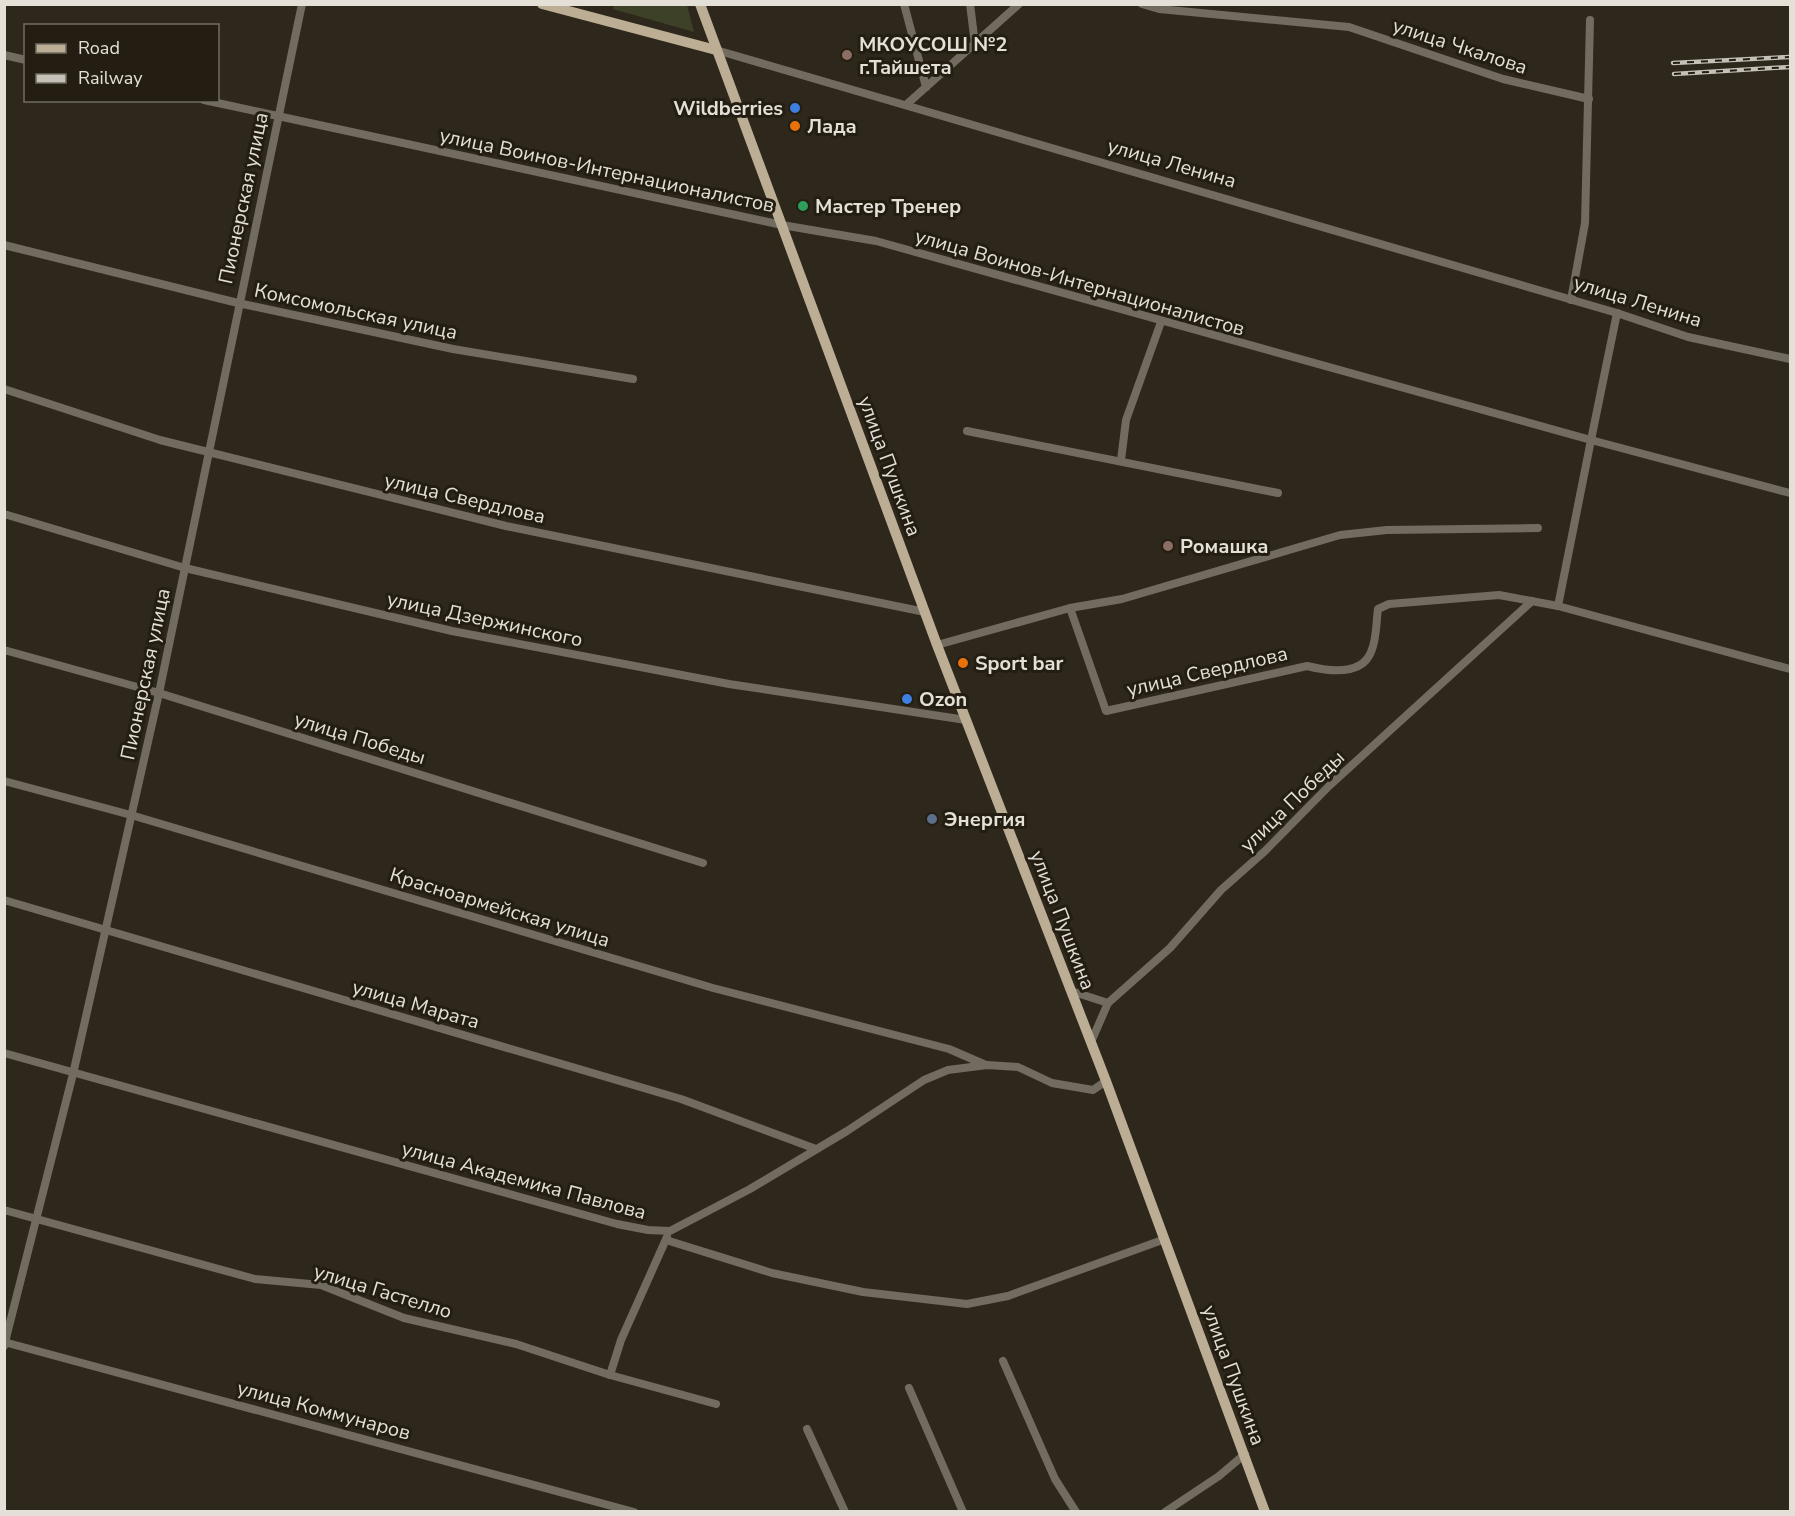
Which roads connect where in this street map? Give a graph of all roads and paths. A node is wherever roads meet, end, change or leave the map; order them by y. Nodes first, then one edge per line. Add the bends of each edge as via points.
1 (302, 4) edge
2 (542, 4) edge
3 (700, 4) edge
4 (904, 4) edge
5 (970, 4) edge
6 (1019, 4) edge
7 (1142, 4) edge
8 (1590, 20) dead end
9 (975, 44) junction
10 (716, 50) junction
11 (4, 55) edge
12 (24, 60) edge
13 (926, 87) junction
14 (1589, 99) junction
15 (212, 102) edge
16 (907, 104) junction
17 (276, 117) junction
18 (782, 225) junction
19 (4, 245) edge
20 (1571, 300) junction
21 (238, 303) junction
22 (1617, 313) junction
23 (1161, 322) junction
24 (1791, 359) edge
25 (633, 380) dead end
26 (4, 389) edge
27 (967, 431) dead end
28 (1591, 440) junction
29 (210, 452) junction
30 (1121, 460) junction
31 (1278, 493) dead end
32 (1791, 493) edge
33 (4, 514) edge
34 (1538, 528) dead end
35 (185, 568) junction
36 (1532, 601) junction
37 (1558, 606) junction
38 (1070, 608) junction
39 (925, 612) junction
40 (937, 645) junction
41 (4, 650) edge
42 (1791, 669) edge
43 (159, 693) junction
44 (966, 720) junction
45 (4, 781) edge
46 (131, 814) junction
47 (703, 863) dead end
48 (4, 900) edge
49 (105, 929) junction
50 (1071, 991) junction
51 (1108, 1003) junction
52 (1091, 1042) junction
53 (4, 1053) edge
54 (987, 1065) junction
55 (73, 1074) junction
56 (1106, 1081) junction
57 (816, 1149) junction
58 (4, 1210) edge
59 (36, 1220) junction
60 (670, 1231) junction
61 (1165, 1239) junction
62 (666, 1240) junction
63 (5, 1343) edge
64 (1003, 1361) dead end
65 (610, 1375) junction
66 (909, 1388) dead end
67 (716, 1404) dead end
68 (807, 1429) dead end
69 (1245, 1454) junction
70 (634, 1512) edge
71 (845, 1512) edge
72 (963, 1512) edge
73 (1076, 1512) edge
74 (1165, 1512) edge
75 (1266, 1512) edge

1 - 17 street, Пионерская улица
2 - 10 main road, улица Ленина
3 - 10 main road, улица Пушкина
4 - 13 street
5 - 9 street
6 - 9 street
7 - 14 street, улица Чкалова via 1159,9 1349,27 1503,79
8 - 14 street
9 - 13 street
10 - 16 street, улица Ленина
10 - 18 main road, улица Пушкина
11 - 12 street
13 - 16 street
14 - 20 street via 1585,223
15 - 17 street, улица Воинов-Интернационалистов
16 - 20 street, улица Ленина
17 - 18 street, улица Воинов-Интернационалистов
17 - 21 street, Пионерская улица
18 - 23 street, улица Воинов-Интернационалистов via 876,241
18 - 39 main road, улица Пушкина
19 - 21 street, Комсомольская улица
20 - 22 street, улица Ленина
21 - 25 street, Комсомольская улица via 453,349
21 - 29 street, Пионерская улица
22 - 24 street, улица Ленина via 1688,336
22 - 28 street
23 - 28 street, улица Воинов-Интернационалистов
23 - 30 street via 1126,420
26 - 29 street, улица Свердлова via 160,440
27 - 30 street
28 - 32 street, улица Воинов-Интернационалистов
28 - 37 street
29 - 35 street, Пионерская улица
29 - 39 street, улица Свердлова via 506,526
30 - 31 street
33 - 35 street, улица Дзержинского
34 - 38 street via 1399,529 1340,535 1122,599
35 - 43 street, Пионерская улица
35 - 44 street, улица Дзержинского via 463,633 729,684
36 - 37 street, улица Свердлова
36 - 38 street, улица Свердлова via 1499,595 1389,604 1378,609 1371,655 1358,666 1332,672 1306,666 1106,711
36 - 51 street, улица Победы via 1329,786 1221,890 1170,948
37 - 42 street, улица Свердлова
38 - 40 street
39 - 40 main road, улица Пушкина
40 - 44 main road, улица Пушкина
41 - 43 street, улица Победы
43 - 46 street, Пионерская улица
43 - 47 street, улица Победы
44 - 50 main road, улица Пушкина
45 - 46 street, Красноармейская улица
46 - 49 street, Пионерская улица
46 - 54 street, Красноармейская улица via 713,988 949,1049
48 - 49 street, улица Марата
49 - 55 street, Пионерская улица
49 - 57 street, улица Марата via 681,1099
50 - 51 street
50 - 52 main road, улица Пушкина
51 - 52 street
52 - 56 main road, улица Пушкина
53 - 55 street, улица Академика Павлова
54 - 56 street, улица Академика Павлова via 1018,1067 1068,1088 1093,1090
54 - 57 street, улица Академика Павлова via 948,1070 924,1080
55 - 59 street, Пионерская улица
55 - 60 street, улица Академика Павлова via 617,1224
56 - 61 main road, улица Пушкина
57 - 60 street, улица Академика Павлова via 750,1190
58 - 59 street, улица Гастелло
59 - 63 street, Пионерская улица
59 - 65 street, улица Гастелло via 255,1279 321,1284 404,1318 516,1344
60 - 62 street
61 - 62 street via 1008,1296 967,1304 863,1292 772,1273
61 - 69 main road, улица Пушкина
62 - 65 street via 621,1340
63 - 70 street, улица Коммунаров
64 - 73 street via 1055,1479
65 - 67 street, улица Гастелло
66 - 72 street
68 - 71 street
69 - 74 street
69 - 75 main road, улица Пушкина

